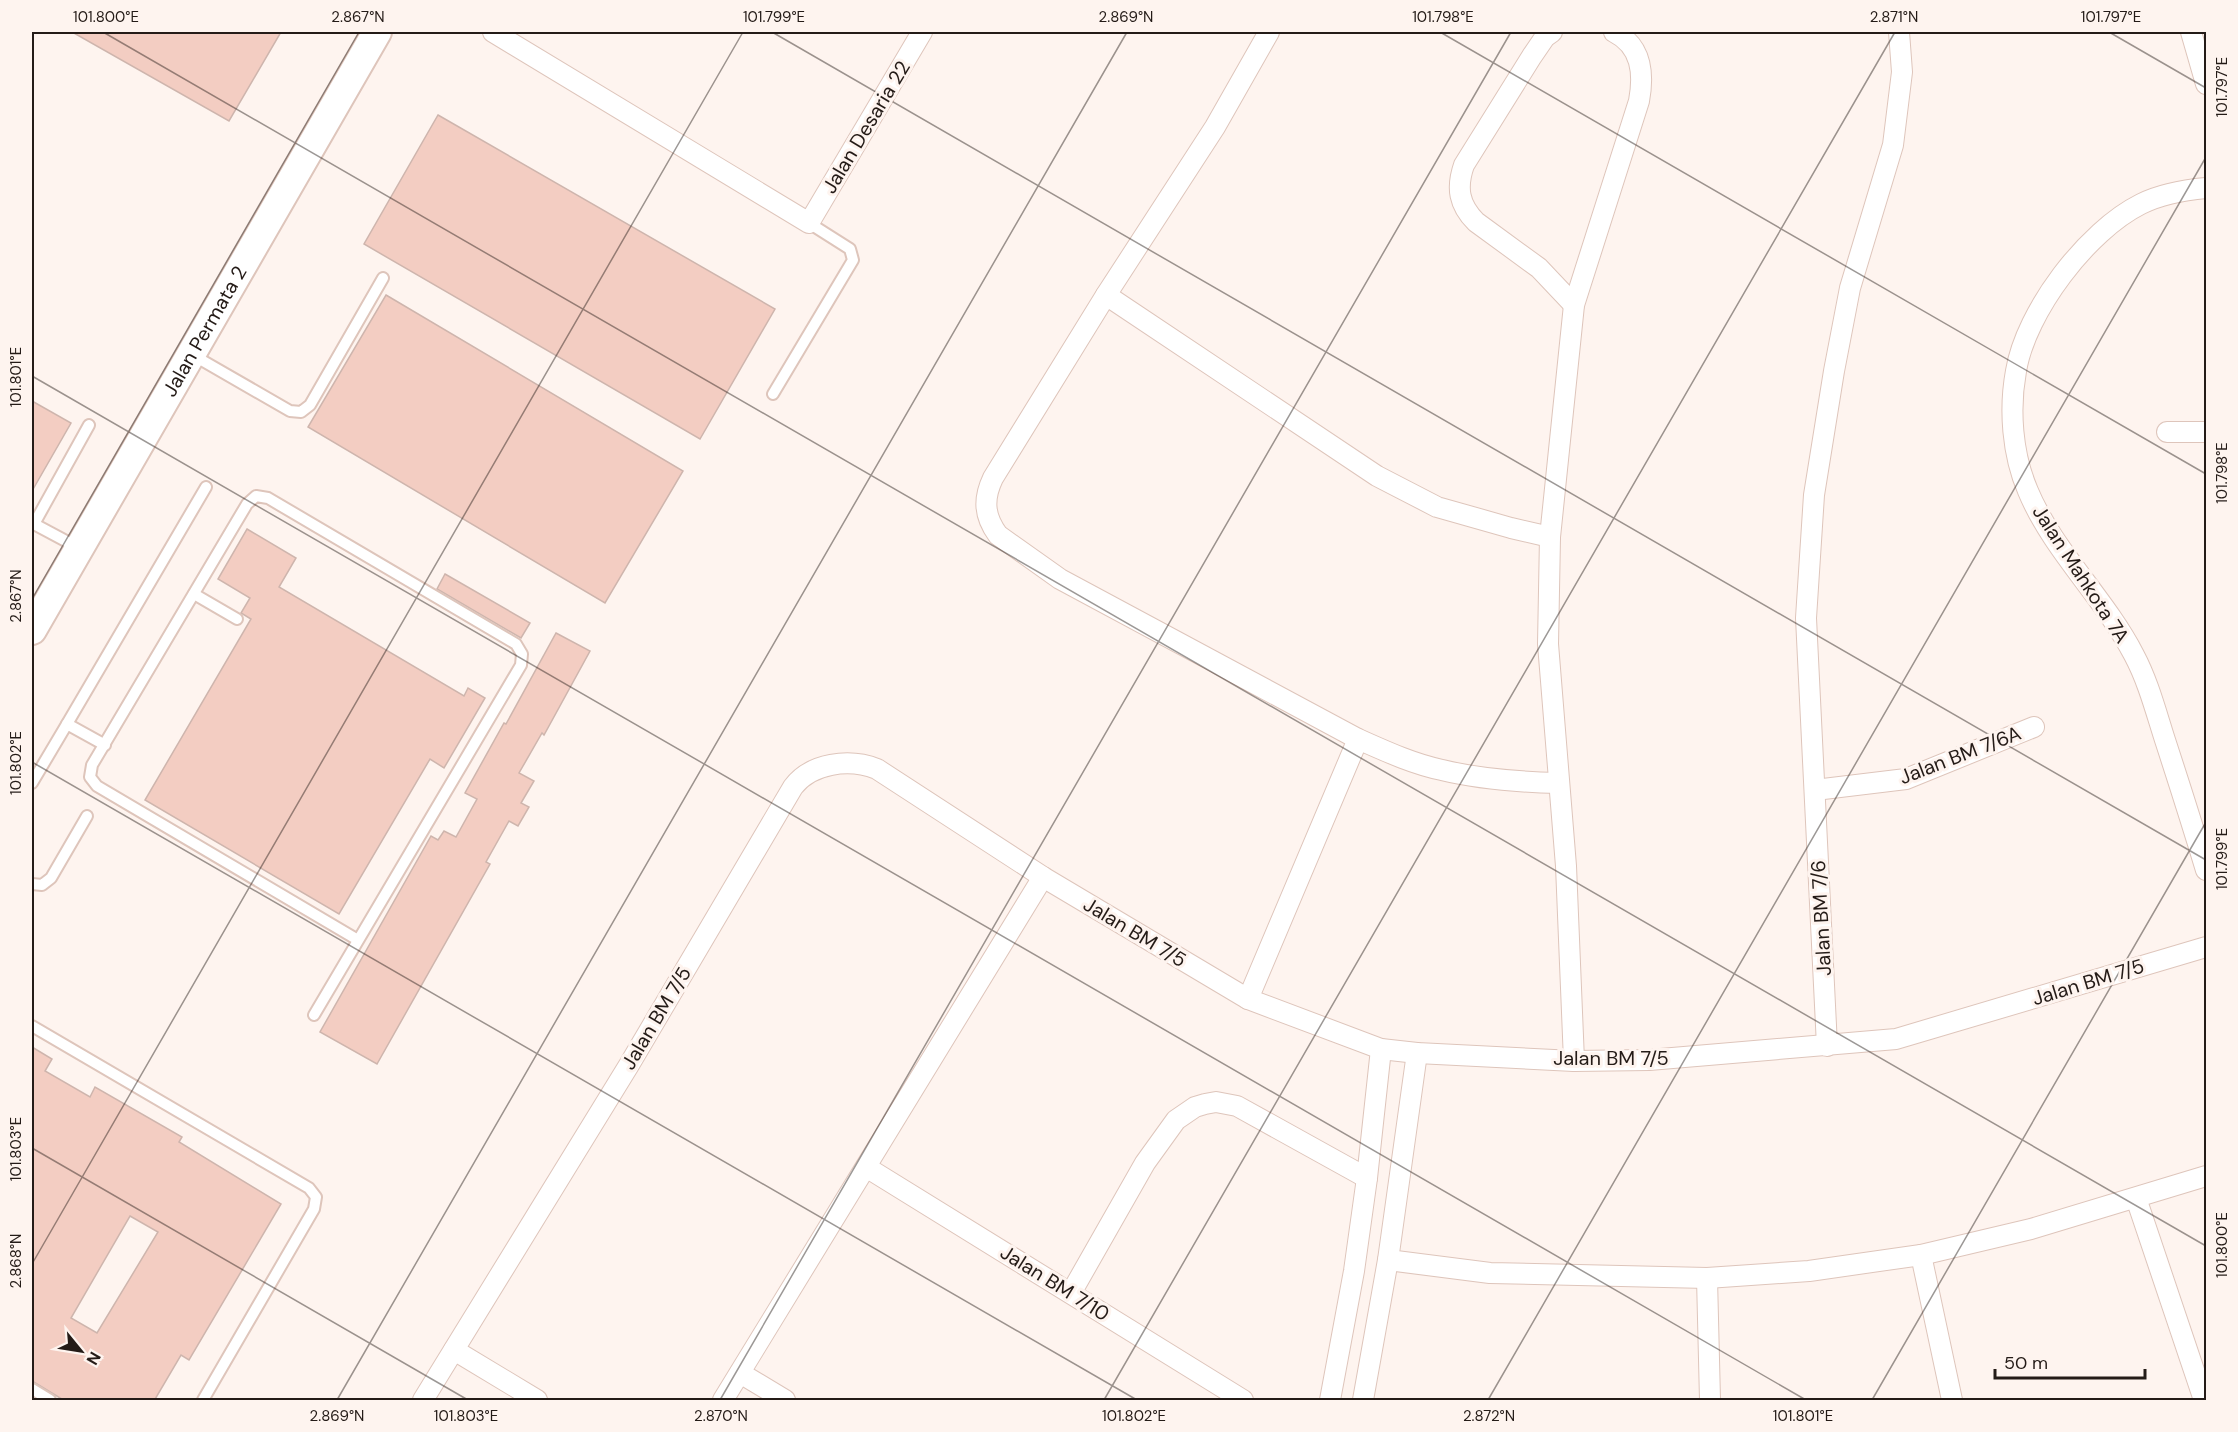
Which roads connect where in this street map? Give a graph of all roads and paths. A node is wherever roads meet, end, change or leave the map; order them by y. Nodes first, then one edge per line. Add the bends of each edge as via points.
1 (377, 32) edge
2 (493, 32) edge
3 (922, 32) edge
4 (1269, 32) edge
5 (1552, 32) edge
6 (1614, 32) edge
7 (1899, 32) edge
8 (2197, 40) edge
9 (2206, 84) edge
10 (2206, 188) edge
11 (809, 222) junction
12 (383, 278) dead end
13 (1106, 295) junction
14 (1574, 305) junction
15 (191, 354) junction
16 (773, 394) dead end
17 (88, 425) dead end
18 (2167, 432) dead end
19 (2206, 432) edge
20 (206, 487) dead end
21 (33, 524) edge
22 (1550, 537) junction
23 (79, 548) junction
24 (194, 594) junction
25 (237, 619) dead end
26 (32, 630) edge
27 (67, 724) junction
28 (2034, 727) dead end
29 (1358, 739) junction
30 (105, 745) junction
31 (32, 783) edge
32 (1558, 783) junction
33 (1815, 790) junction
34 (87, 816) dead end
35 (2206, 870) edge
36 (1043, 877) junction
37 (32, 884) edge
38 (358, 940) junction
39 (2206, 947) edge
40 (1248, 999) junction
41 (314, 1015) dead end
42 (32, 1026) edge
43 (1827, 1046) junction
44 (1381, 1049) junction
45 (1417, 1053) junction
46 (1574, 1061) junction
47 (866, 1167) junction
48 (2206, 1176) edge
49 (1367, 1178) junction
50 (2136, 1198) junction
51 (1921, 1255) junction
52 (1388, 1260) junction
53 (1707, 1278) junction
54 (1071, 1293) junction
55 (454, 1350) junction
56 (740, 1373) junction
57 (32, 1389) edge
58 (50, 1401) edge
59 (203, 1401) edge
60 (423, 1401) edge
61 (537, 1401) edge
62 (723, 1401) edge
63 (785, 1401) edge
64 (1243, 1401) edge
65 (1330, 1401) edge
66 (1363, 1401) edge
67 (1710, 1401) edge
68 (1952, 1401) edge
69 (2204, 1401) edge

1 - 15 street, Jalan Permata 2
2 - 11 street
3 - 11 street, Jalan Desaria 22
4 - 13 street via 1215,127
5 - 14 street via 1532,56 1464,165 1458,190 1467,213 1476,222 1539,268
6 - 14 street via 1624,36 1638,56 1643,80
7 - 33 street, Jalan BM 7/6 via 1902,72 1893,145 1850,288 1814,495 1806,618
8 - 9 street
10 - 35 street, Jalan Mahkota 7A via 2180,191 2141,204 2090,242 2061,277 2031,325 2016,368 2012,402 2014,438 2028,491 2049,530 2135,656
11 - 16 lane via 850,249 853,260
12 - 15 lane via 310,405 301,412 290,411
13 - 22 street via 1377,477 1437,507
13 - 29 street via 993,478 985,502 991,525 998,535 1060,579
14 - 22 street
15 - 23 street, Jalan Permata 2
17 - 21 lane
18 - 19 street
20 - 27 lane
21 - 23 lane
22 - 32 street via 1548,644
23 - 26 street, Jalan Permata 2
24 - 25 lane
24 - 30 lane
24 - 38 lane via 247,504 256,496 268,498 520,648 521,665
27 - 30 lane
27 - 31 lane
28 - 33 street, Jalan BM 7/6A via 1906,779
29 - 32 street via 1440,770
29 - 40 street
30 - 38 lane via 92,765 90,777 97,786
32 - 46 street via 1566,866
33 - 43 street, Jalan BM 7/6
34 - 37 lane via 51,878 42,885
36 - 40 street, Jalan BM 7/5
36 - 47 street
36 - 55 street, Jalan BM 7/5 via 877,769 831,765 805,774 793,787
38 - 41 lane
39 - 43 street, Jalan BM 7/5 via 1896,1039
40 - 44 street, Jalan BM 7/5
42 - 59 lane via 309,1188 316,1197 315,1209
43 - 46 street, Jalan BM 7/5 via 1648,1060
44 - 45 street, Jalan BM 7/5
44 - 49 street
45 - 46 street, Jalan BM 7/5
45 - 52 street
47 - 54 street, Jalan BM 7/10
47 - 56 street
48 - 50 street
49 - 54 street via 1237,1106 1216,1102 1194,1107 1176,1119 1145,1163
49 - 65 street
50 - 51 street via 2031,1229
50 - 69 street
51 - 53 street via 1809,1271
51 - 68 street
52 - 53 street via 1490,1273
52 - 66 street
53 - 67 street
54 - 64 street, Jalan BM 7/10
55 - 60 street, Jalan BM 7/5
55 - 61 street
56 - 62 street
56 - 63 street
57 - 58 lane

